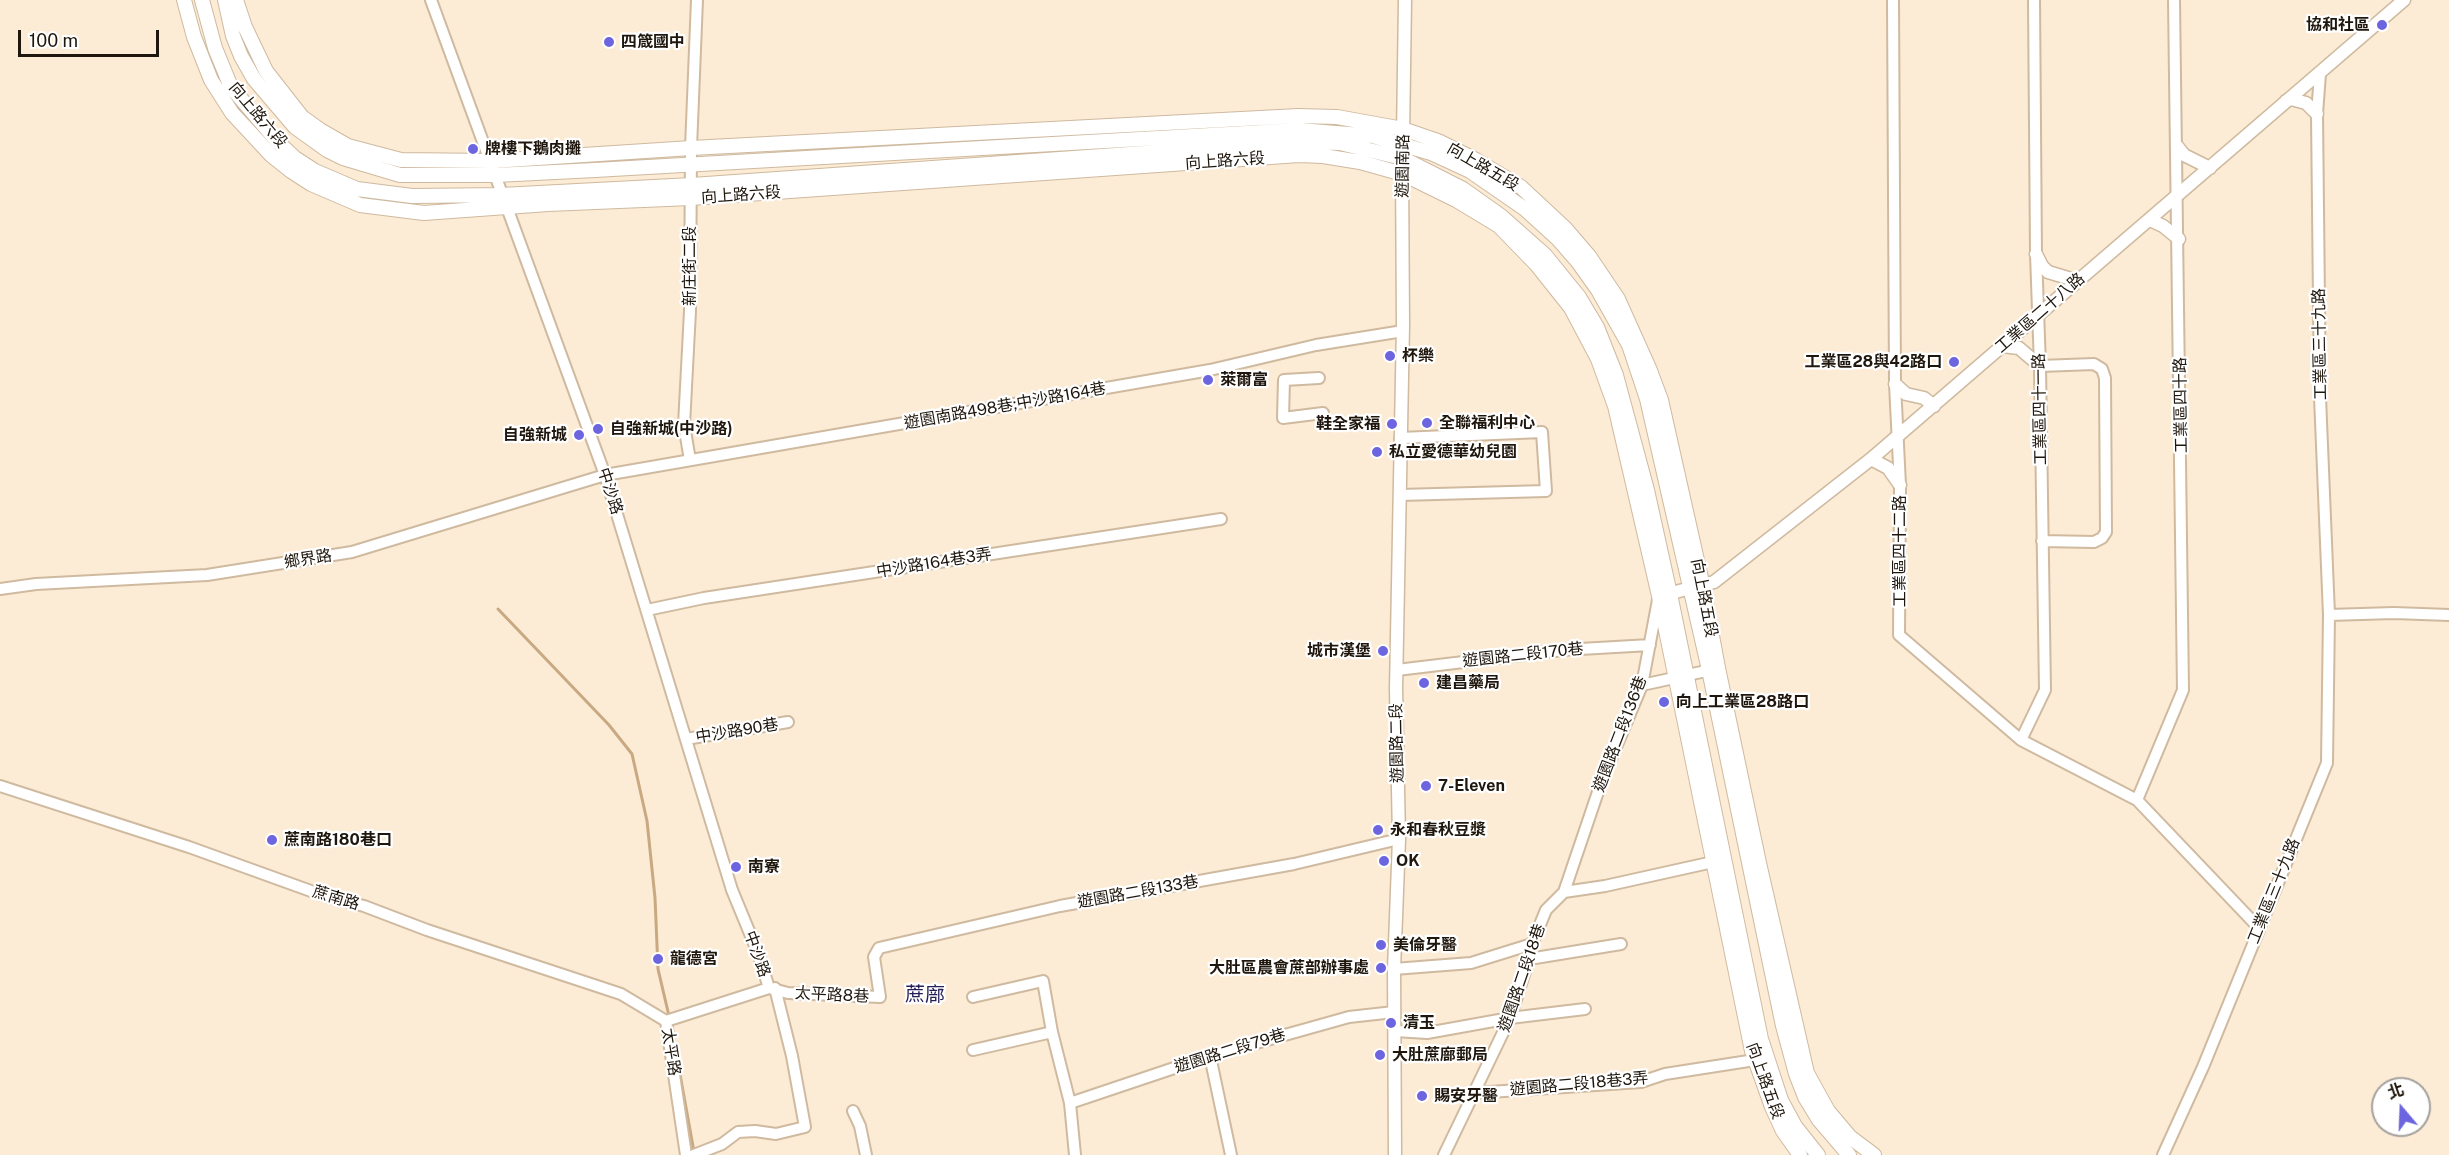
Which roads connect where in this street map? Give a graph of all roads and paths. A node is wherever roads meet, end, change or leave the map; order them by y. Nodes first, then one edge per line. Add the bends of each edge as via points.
1 (184, 0) edge
2 (202, 0) edge
3 (225, 0) edge
4 (236, 0) edge
5 (431, 0) edge
6 (697, 0) edge
7 (1405, 0) edge
8 (1893, 0) edge
9 (2034, 0) edge
10 (2175, 0) edge
11 (2404, 0) edge
12 (2320, 74) junction
13 (2286, 102) junction
14 (2317, 114) junction
15 (1403, 129) junction
16 (2178, 146) junction
17 (691, 148) junction
18 (1402, 151) junction
19 (692, 164) junction
20 (494, 168) junction
21 (2210, 168) junction
22 (1402, 174) junction
23 (691, 192) junction
24 (2177, 196) junction
25 (503, 201) junction
26 (2146, 222) junction
27 (2179, 239) junction
28 (2036, 254) junction
29 (2078, 281) junction
30 (2038, 315) junction
31 (1403, 331) junction
32 (2002, 346) junction
33 (2040, 366) junction
34 (1319, 378) dead end
35 (1895, 384) junction
36 (1934, 406) junction
37 (1323, 413) dead end
38 (1898, 436) junction
39 (1400, 438) junction
40 (1871, 459) junction
41 (690, 460) junction
42 (605, 475) junction
43 (1900, 485) junction
44 (1400, 495) junction
45 (1221, 519) dead end
46 (2042, 541) junction
47 (1697, 588) junction
48 (0, 589) edge
49 (1664, 595) junction
50 (647, 610) junction
51 (2329, 615) junction
52 (2449, 615) edge
53 (1650, 645) junction
54 (1713, 669) junction
55 (1397, 670) junction
56 (1681, 675) junction
57 (1642, 685) junction
58 (788, 722) dead end
59 (686, 739) junction
60 (2021, 740) junction
61 (0, 786) edge
62 (2137, 801) junction
63 (1582, 835) joint
64 (1399, 839) junction
65 (1713, 862) junction
66 (1564, 892) junction
67 (2259, 928) junction
68 (1532, 944) junction
69 (1621, 944) dead end
70 (879, 948) joint
71 (1529, 959) junction
72 (1394, 969) junction
73 (772, 988) junction
74 (973, 997) dead end
75 (1585, 1009) dead end
76 (1394, 1012) junction
77 (1510, 1018) junction
78 (666, 1021) junction
79 (1395, 1031) junction
80 (1052, 1032) junction
81 (973, 1050) dead end
82 (1210, 1056) junction
83 (1755, 1060) junction
84 (1474, 1093) junction
85 (1070, 1103) junction
86 (853, 1111) dead end
87 (686, 1155) edge
88 (694, 1155) edge
89 (866, 1155) edge
90 (1075, 1155) edge
91 (1231, 1155) edge
92 (1395, 1155) edge
93 (1444, 1155) edge
94 (1800, 1155) edge
95 (1818, 1155) edge
96 (1850, 1155) edge
97 (1874, 1155) edge
98 (2163, 1155) edge

1 - 25 main road, 向上路六段 via 211,80 232,113 271,155 311,184 360,205 398,211 424,213
2 - 25 main road, 向上路六段 via 231,87 295,158 357,189
3 - 20 main road, 向上路六段 via 233,36 254,79 295,127 327,150 364,166 400,175
4 - 20 main road, 向上路六段 via 244,27 266,71 302,117 320,130 348,146 401,160
5 - 20 street, 中沙路
6 - 17 street, 新庄街二段
7 - 15 street, 遊園南路
8 - 35 street, 工業區四十二路
9 - 28 street, 工業區四十一路
10 - 16 street, 工業區四十路
11 - 12 street, 工業區二十八路
12 - 13 street, 工業區二十八路
12 - 14 street, 工業區三十九路
13 - 14 street via 2291,99 2306,103
13 - 21 street, 工業區二十八路
14 - 51 street, 工業區三十九路 via 2320,397
15 - 17 main road, 向上路六段 via 1337,117 1298,116
15 - 18 street, 遊園南路
15 - 47 main road, 向上路五段 via 1476,159 1521,187 1565,228 1618,299 1661,400
16 - 21 street via 2184,155
16 - 24 street, 工業區四十路
17 - 19 street, 新庄街二段
17 - 20 main road, 向上路六段
18 - 19 main road, 向上路六段 via 1373,136 1299,130
18 - 22 street, 遊園南路
18 - 23 main road, 向上路六段 via 1300,142
18 - 47 main road, 向上路五段 via 1431,153 1470,171 1525,209 1557,238 1598,290 1629,345 1647,399
18 - 49 main road, 向上路五段 via 1501,216 1545,255 1597,327 1620,386 1647,490
19 - 20 main road, 向上路六段
19 - 23 street, 新庄街二段
20 - 25 street, 中沙路
21 - 24 street, 工業區二十八路
22 - 23 main road, 向上路六段 via 1360,162 1299,155
22 - 31 street, 遊園南路
22 - 49 main road, 向上路五段 via 1499,226 1571,308 1598,359 1615,406
23 - 25 main road, 向上路六段
23 - 41 street, 新庄街二段 via 684,425
24 - 26 street, 工業區二十八路
24 - 27 street, 工業區四十路
25 - 42 street, 中沙路
26 - 27 street via 2157,223
26 - 29 street, 工業區二十八路
27 - 62 street, 工業區四十路 via 2183,690
28 - 29 street via 2048,272
28 - 30 street, 工業區四十一路
29 - 30 street, 工業區二十八路
30 - 32 street, 工業區二十八路
30 - 33 street, 工業區四十一路
31 - 39 street, 遊園路二段
31 - 41 street, 遊園南路498巷;中沙路164巷 via 1316,345 1210,370
32 - 33 street via 2019,348
32 - 36 street, 工業區二十八路
33 - 46 street, 工業區四十一路
33 - 46 street via 2094,364 2102,369 2105,378 2106,532 2094,542
34 - 37 street via 1284,380 1283,418
35 - 36 street via 1906,394 1924,398
35 - 38 street, 工業區四十二路
36 - 38 street, 工業區二十八路
38 - 40 street, 工業區二十八路
38 - 43 street, 工業區四十二路
39 - 44 street, 遊園路二段
39 - 44 street via 1542,432 1546,491
40 - 43 street via 1888,468
40 - 47 street, 工業區二十八路 via 1714,582
41 - 42 street, 遊園南路498巷;中沙路164巷
42 - 48 street, 鄉界路 via 352,552 207,575
42 - 50 street, 中沙路
43 - 60 street, 工業區四十二路 via 1899,635
44 - 55 street, 遊園路二段
45 - 50 street, 中沙路164巷3弄
46 - 60 street, 工業區四十一路 via 2044,690
47 - 49 street, 工業區二十八路
47 - 54 main road, 向上路五段
49 - 53 street, 遊園路二段136巷
49 - 56 main road, 向上路五段
50 - 59 street, 中沙路
51 - 52 street
51 - 67 street, 工業區三十九路 via 2327,763
53 - 55 street, 遊園路二段170巷 via 1563,650
53 - 57 street, 遊園路二段136巷
54 - 56 street
54 - 96 main road, 向上路五段 via 1783,1026 1796,1074 1819,1120
54 - 97 main road, 向上路五段 via 1807,1073 1828,1110 1850,1137
55 - 64 street, 遊園路二段
56 - 57 street
56 - 65 main road, 向上路五段
56 - 95 main road, 向上路五段 via 1761,1039 1781,1100
57 - 63 street, 遊園路二段136巷
58 - 59 street, 中沙路90巷
59 - 73 street, 中沙路 via 732,890
60 - 62 street, 工業區四十二路
61 - 78 street, 蔗南路 via 621,994
62 - 67 street, 工業區四十二路
63 - 66 street, 遊園路二段18巷
64 - 70 street, 遊園路二段133巷 via 1283,866 1060,906
64 - 72 street, 遊園路二段
65 - 66 street
65 - 83 main road, 向上路五段
66 - 68 street, 遊園路二段18巷 via 1546,910
67 - 98 street, 工業區三十九路
68 - 71 street, 遊園路二段18巷
68 - 72 street via 1471,963
69 - 71 street
70 - 73 street, 太平路8巷 via 874,957 880,997 788,993
71 - 77 street, 遊園路二段18巷
72 - 76 street, 遊園路二段
73 - 78 street, 太平路
73 - 88 street, 中沙路 via 792,1056 805,1127 776,1134 738,1132 722,1144
74 - 80 street via 1043,981
75 - 77 street
76 - 79 street, 遊園路二段
76 - 82 street, 遊園路二段79巷 via 1349,1017
77 - 79 street via 1427,1033
77 - 84 street, 遊園路二段18巷
78 - 87 street, 太平路
79 - 92 street, 遊園路二段
80 - 81 street
80 - 85 street
82 - 85 street, 遊園路二段79巷
82 - 91 street
83 - 84 street, 遊園路二段18巷3弄 via 1665,1074 1641,1082
83 - 94 main road, 向上路五段 via 1772,1107
84 - 93 street, 遊園路二段18巷
85 - 90 street
86 - 89 street

